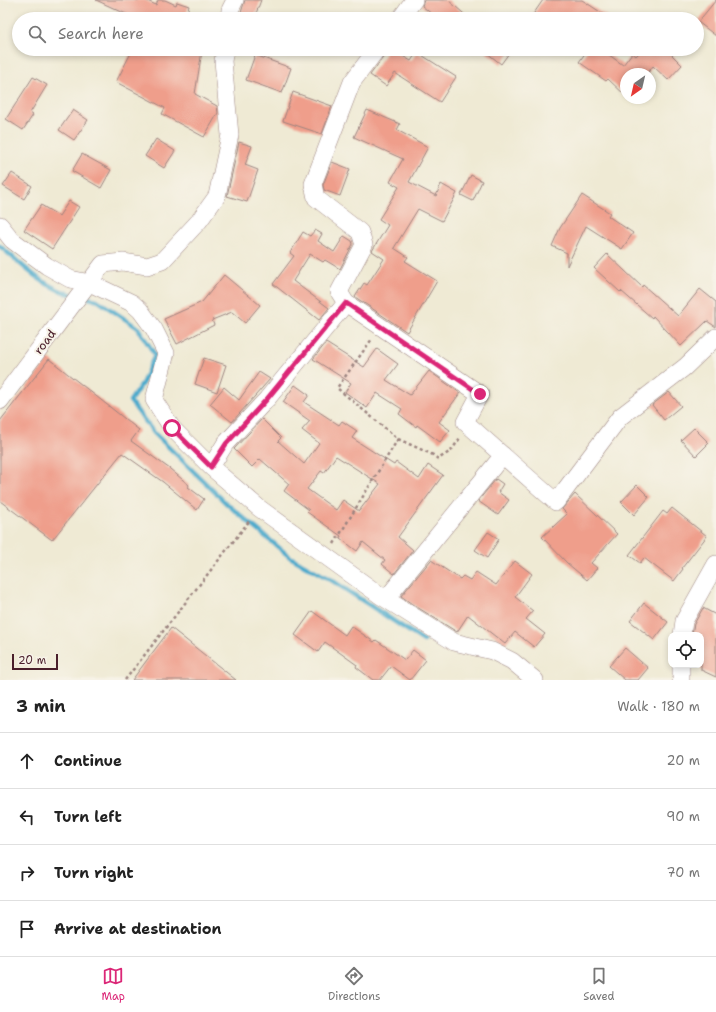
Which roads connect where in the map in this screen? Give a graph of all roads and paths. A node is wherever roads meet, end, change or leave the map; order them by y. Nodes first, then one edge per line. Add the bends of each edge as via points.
1 (235, 0) edge
2 (414, 0) edge
3 (230, 12) edge
4 (405, 12) edge
5 (224, 56) edge
6 (372, 56) edge
7 (0, 225) edge
8 (90, 283) junction
9 (346, 303) junction
10 (381, 327) junction
11 (716, 337) edge
12 (0, 401) edge
13 (469, 425) junction
14 (398, 439) junction
15 (503, 455) junction
16 (211, 467) junction
17 (259, 508) junction
18 (326, 556) junction
19 (716, 564) edge
20 (386, 599) junction
21 (682, 632) edge
22 (681, 668) edge
23 (125, 680) edge
24 (535, 680) edge
25 (681, 680) edge

1 - 3 street
2 - 4 street
5 - 8 street, road via 230,135 217,196 199,221 162,261 147,266 123,262 103,264
6 - 9 street via 352,82 313,184 316,198 360,232 364,245 339,292
7 - 8 street via 12,240 47,266 70,279
8 - 12 street, road
8 - 16 street via 132,303 154,329 166,353 154,400 172,428
9 - 10 street
9 - 16 street via 267,399 226,444
10 - 13 street via 480,394 465,422
10 - 14 path via 337,388
11 - 15 street via 685,367 620,417 556,502
13 - 14 path via 450,451 438,459
13 - 15 street
14 - 18 path
15 - 20 street
16 - 17 street
17 - 18 street
17 - 23 path
18 - 20 street
19 - 21 street via 684,621
20 - 24 street via 454,642 492,651 512,661
22 - 25 street

